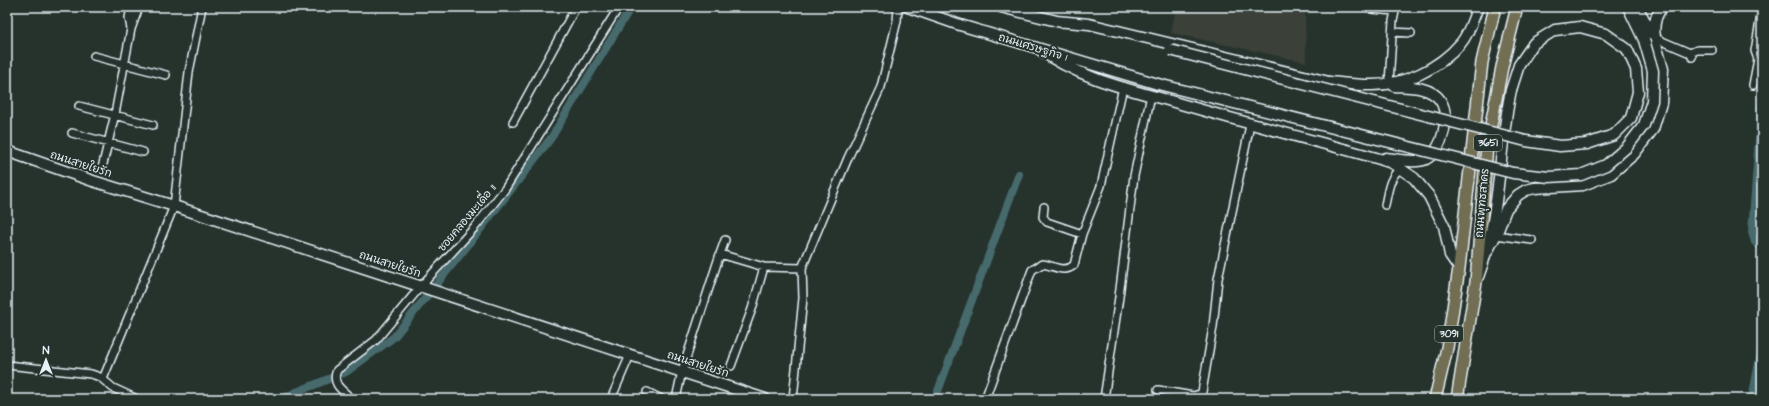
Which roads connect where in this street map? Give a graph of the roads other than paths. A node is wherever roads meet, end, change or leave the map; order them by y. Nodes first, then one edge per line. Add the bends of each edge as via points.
1 (131, 7) edge
2 (139, 7) edge
3 (202, 7) edge
4 (576, 7) edge
5 (619, 7) edge
6 (898, 7) edge
7 (908, 7) edge
8 (1001, 7) edge
9 (1478, 7) edge
10 (1495, 7) edge
11 (1518, 7) edge
12 (1628, 7) edge
13 (1637, 7) edge
14 (1662, 7) edge
15 (1371, 9) dead end
16 (1395, 9) edge
17 (1762, 9) edge
18 (1056, 21) junction
19 (131, 29) junction
20 (1392, 32) junction
21 (1411, 33) dead end
22 (1655, 41) junction
23 (1039, 49) junction
24 (1712, 50) dead end
25 (94, 56) dead end
26 (1760, 60) edge
27 (125, 64) junction
28 (166, 75) dead end
29 (1389, 83) junction
30 (1753, 85) dead end
31 (1370, 86) junction
32 (1123, 87) junction
33 (1151, 95) junction
34 (79, 106) dead end
35 (115, 114) junction
36 (513, 122) dead end
37 (153, 125) dead end
38 (1250, 125) junction
39 (72, 133) dead end
40 (109, 143) junction
41 (7, 152) edge
42 (142, 152) dead end
43 (1362, 154) junction
44 (102, 168) dead end
45 (1400, 169) junction
46 (1385, 205) dead end
47 (174, 206) junction
48 (1044, 207) dead end
49 (1082, 234) junction
50 (1496, 235) junction
51 (725, 240) dead end
52 (1532, 240) dead end
53 (1487, 252) junction
54 (720, 254) junction
55 (764, 267) junction
56 (802, 268) junction
57 (1459, 268) junction
58 (1476, 282) junction
59 (421, 286) junction
60 (630, 355) junction
61 (7, 365) edge
62 (731, 366) dead end
63 (682, 371) junction
64 (102, 378) junction
65 (1158, 390) dead end
66 (647, 392) dead end
67 (137, 399) edge
68 (352, 399) edge
69 (611, 399) edge
70 (661, 399) edge
71 (676, 399) edge
72 (765, 399) edge
73 (793, 399) edge
74 (985, 399) edge
75 (1104, 399) edge
76 (1435, 399) edge
77 (1457, 399) edge

1 - 19 street
2 - 19 street
3 - 47 street via 189,72
4 - 36 street
5 - 59 street, ซอยคลองมะเดื่อ 11 via 506,189 480,222
6 - 56 street via 881,87
7 - 23 main road, ถนนเศรษฐกิจ 1
8 - 18 main road, 3091
9 - 29 main road via 1462,42 1444,59 1424,73
10 - 57 main road, ถนนพุทธสาคร / 3651 via 1482,62
11 - 58 main road, ถนนพุทธสาคร / 3651 via 1502,67 1487,146
12 - 23 main road, ถนนเศรษฐกิจ 1, bridge via 1644,40 1653,70 1652,101 1644,125 1627,148 1606,165 1581,175 1549,178 1513,173 1158,84
13 - 22 main road
14 - 22 main road via 1654,22
15 - 16 street
16 - 20 street
17 - 26 street via 1754,51
18 - 31 main road via 1089,24 1329,82
18 - 53 main road, 3091, bridge via 1170,50 1518,139 1560,146 1588,144 1614,135 1631,118 1638,92 1636,69 1627,49 1606,34 1580,27 1555,30 1534,43 1519,66 1510,90 1504,119 1494,212
19 - 27 street
20 - 21 street
20 - 29 street
22 - 24 street via 1691,55 1698,50
22 - 50 main road via 1663,69 1661,103 1653,130 1634,154 1611,174 1584,185 1526,190 1507,208
23 - 32 main road via 1065,66
25 - 27 street
26 - 30 street
27 - 28 street
27 - 35 street
29 - 31 main road
31 - 43 main road via 1413,87 1429,91 1440,100 1444,109 1445,126 1439,145 1426,159 1402,160
32 - 33 main road
32 - 49 street via 1102,186
33 - 38 main road
33 - 75 street via 1134,176
34 - 35 street
35 - 37 street
35 - 40 street
38 - 43 main road
38 - 65 street via 1218,279 1202,392 1193,396
39 - 40 street
40 - 42 street
40 - 44 street
41 - 47 main road, ถนนสายใยรัก
43 - 45 main road via 1392,163
45 - 46 street via 1394,173
45 - 57 main road via 1414,178 1429,196 1444,226 1450,255
47 - 59 main road, ถนนสายใยรัก
47 - 64 street
48 - 49 street via 1043,217 1047,222
49 - 74 street via 1071,268 1062,269 1042,264 1032,270
50 - 52 street
50 - 53 main road
51 - 54 street
53 - 58 main road, 3091
54 - 55 street
54 - 63 street
55 - 56 street
55 - 62 street
56 - 73 street via 803,298
57 - 76 main road, 3091 via 1447,348
58 - 77 main road, 3091
59 - 60 main road, ถนนสายใยรัก
59 - 68 street, ซอยคลองมะเดื่อ 11 via 376,340 337,370 337,386
60 - 63 main road, ถนนสายใยรัก
60 - 69 street
61 - 64 street via 92,374
63 - 71 street
63 - 72 main road, ถนนสายใยรัก
64 - 67 street via 113,388
66 - 70 street

